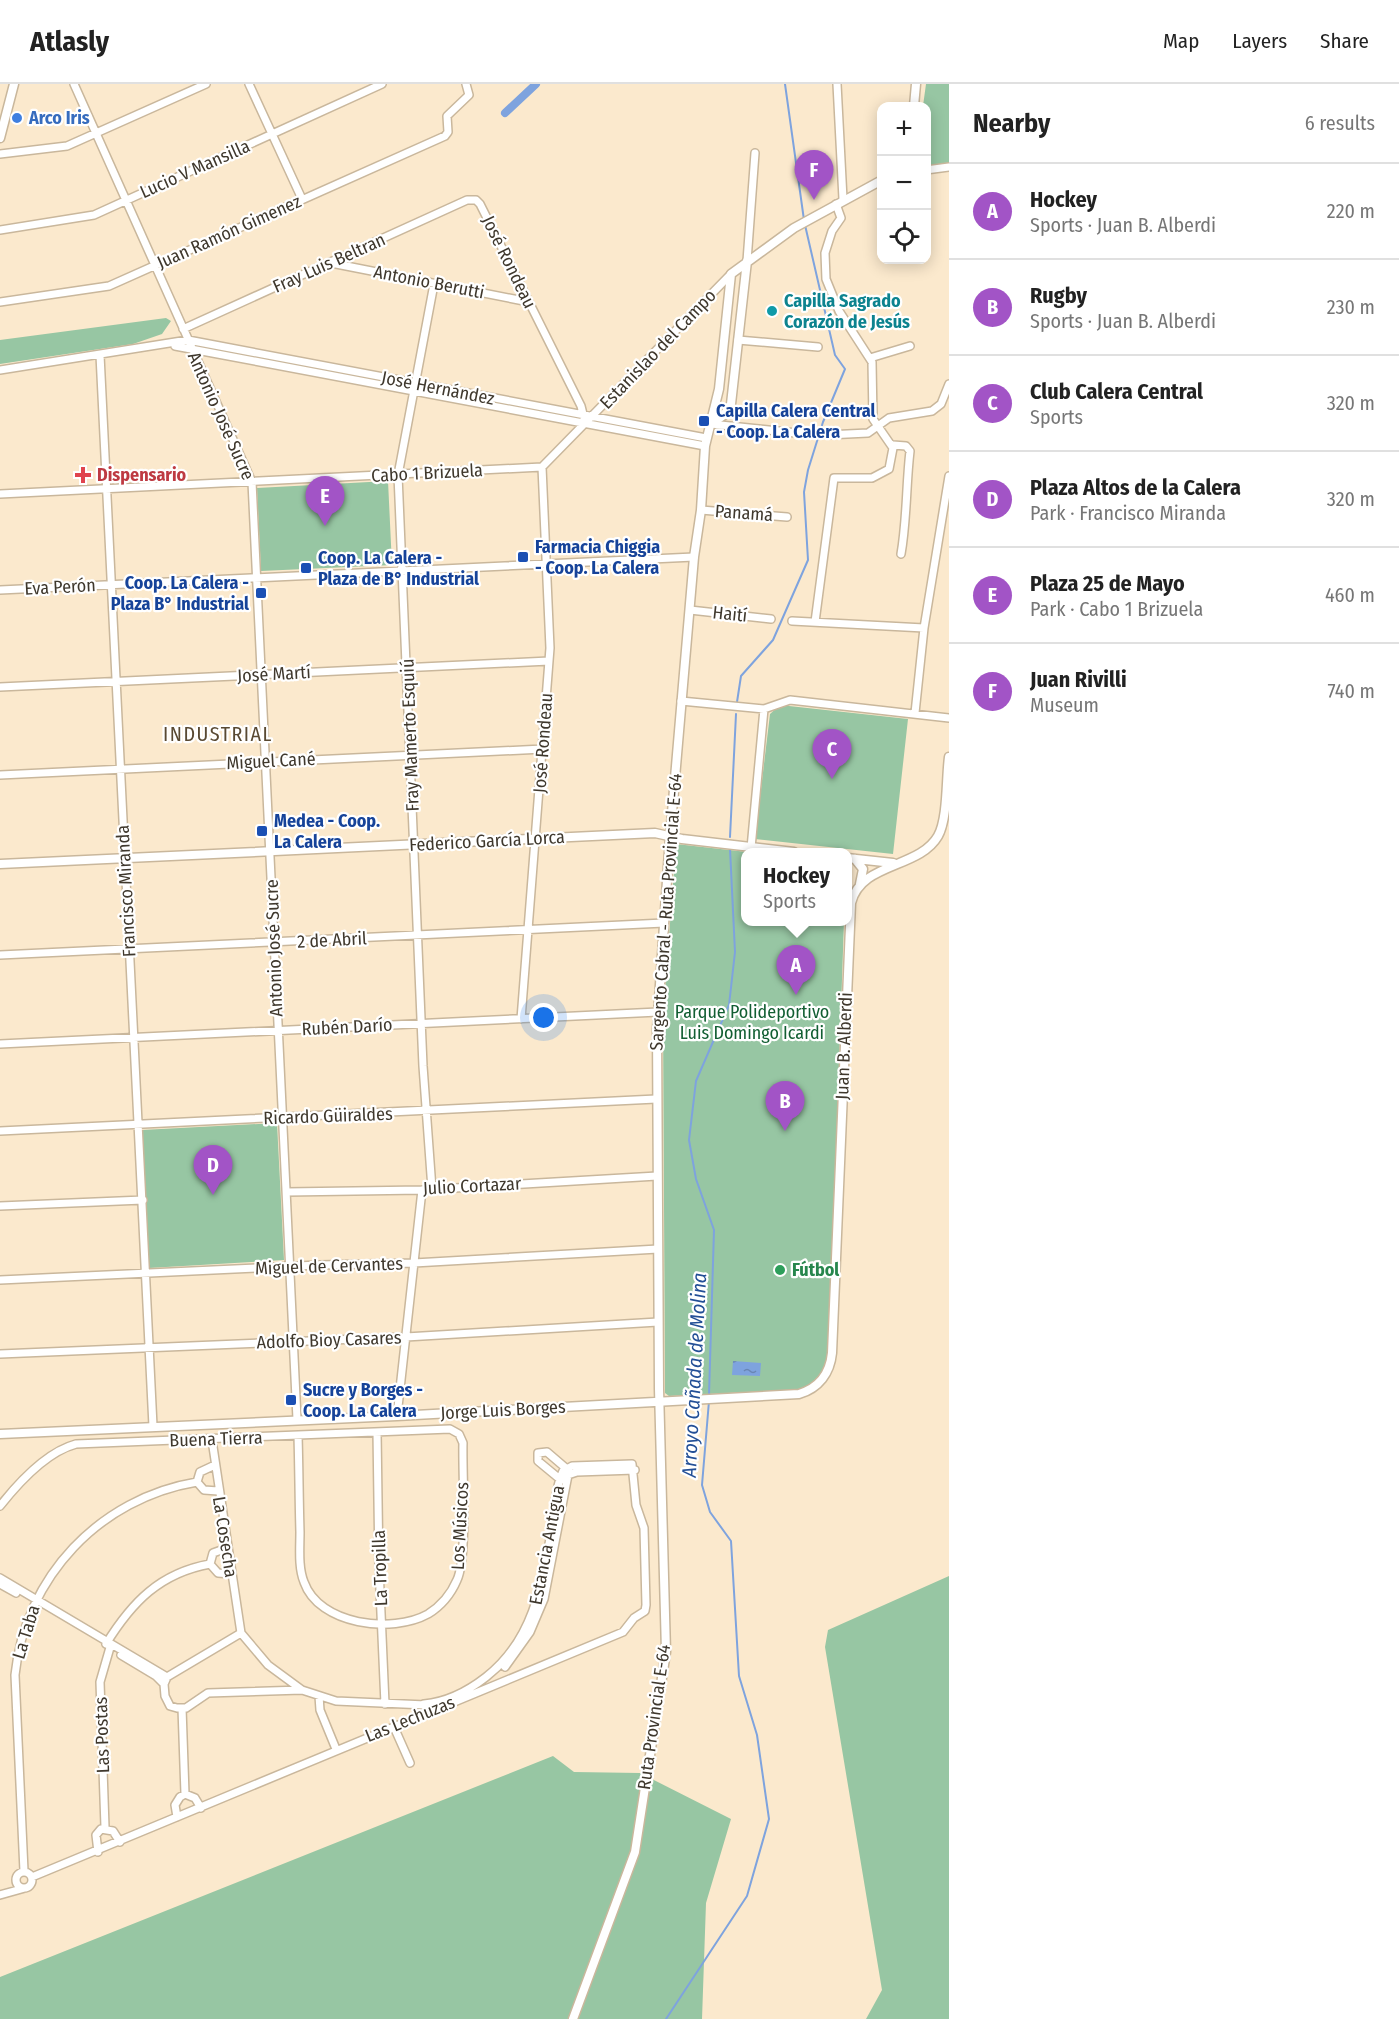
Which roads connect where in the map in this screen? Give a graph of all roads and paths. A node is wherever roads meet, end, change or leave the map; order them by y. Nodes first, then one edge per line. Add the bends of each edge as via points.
1 (14, 84) edge
2 (74, 84) edge
3 (206, 84) edge
4 (249, 84) edge
5 (382, 84) edge
6 (466, 84) edge
7 (837, 84) edge
8 (916, 84) edge
9 (914, 102) edge
10 (96, 133) junction
11 (272, 134) junction
12 (0, 138) edge
13 (755, 153) dead end
14 (0, 154) edge
15 (949, 167) edge
16 (931, 169) edge
17 (877, 182) edge
18 (302, 199) junction
19 (126, 200) junction
20 (476, 200) joint
21 (839, 201) junction
22 (0, 230) edge
23 (747, 261) junction
24 (330, 262) junction
25 (154, 266) junction
26 (731, 274) junction
27 (435, 284) junction
28 (0, 302) edge
29 (529, 302) junction
30 (183, 329) junction
31 (188, 340) junction
32 (738, 340) junction
33 (169, 345) junction
34 (910, 346) dead end
35 (818, 347) dead end
36 (191, 348) junction
37 (100, 355) junction
38 (870, 358) junction
39 (275, 361) junction
40 (0, 370) edge
41 (415, 383) junction
42 (949, 384) edge
43 (413, 392) junction
44 (592, 418) junction
45 (584, 420) junction
46 (711, 424) junction
47 (878, 426) junction
48 (806, 434) dead end
49 (827, 435) dead end
50 (706, 442) junction
51 (892, 445) junction
52 (542, 467) junction
53 (398, 475) junction
54 (949, 476) edge
55 (252, 482) junction
56 (106, 489) junction
57 (0, 494) edge
58 (701, 510) junction
59 (787, 516) dead end
60 (901, 554) dead end
61 (694, 557) junction
62 (547, 563) junction
63 (402, 570) junction
64 (256, 578) junction
65 (110, 585) junction
66 (0, 590) edge
67 (690, 610) junction
68 (771, 619) dead end
69 (792, 621) dead end
70 (815, 622) junction
71 (924, 628) junction
72 (549, 661) junction
73 (408, 668) junction
74 (261, 675) junction
75 (116, 682) junction
76 (0, 687) edge
77 (681, 701) junction
78 (764, 709) junction
79 (915, 713) junction
80 (949, 718) edge
81 (543, 749) junction
82 (410, 755) junction
83 (949, 758) edge
84 (264, 762) junction
85 (120, 769) junction
86 (0, 775) edge
87 (670, 836) junction
88 (536, 839) junction
89 (415, 845) junction
90 (750, 848) joint
91 (270, 852) junction
92 (124, 859) junction
93 (852, 859) edge
94 (852, 859) edge
95 (897, 863) junction
96 (0, 864) edge
97 (858, 888) junction
98 (852, 899) edge
99 (664, 924) junction
100 (848, 926) edge
101 (528, 930) junction
102 (418, 936) junction
103 (274, 943) junction
104 (129, 950) junction
105 (0, 956) edge
106 (658, 1012) junction
107 (521, 1019) junction
108 (422, 1023) junction
109 (278, 1031) junction
110 (134, 1038) junction
111 (0, 1044) edge
112 (656, 1100) junction
113 (428, 1112) junction
114 (283, 1117) junction
115 (138, 1125) junction
116 (0, 1131) edge
117 (657, 1176) junction
118 (432, 1189) junction
119 (423, 1190) junction
120 (287, 1192) junction
121 (143, 1200) junction
122 (0, 1206) edge
123 (658, 1249) junction
124 (414, 1263) junction
125 (291, 1267) junction
126 (147, 1273) junction
127 (0, 1280) edge
128 (658, 1322) junction
129 (406, 1337) junction
130 (294, 1340) junction
131 (150, 1348) junction
132 (0, 1354) edge
133 (821, 1380) joint
134 (660, 1403) junction
135 (397, 1416) junction
136 (297, 1419) junction
137 (153, 1426) junction
138 (454, 1431) joint
139 (377, 1432) junction
140 (2, 1435) edge
141 (298, 1436) junction
142 (212, 1440) junction
143 (215, 1465) junction
144 (633, 1467) joint
145 (568, 1470) junction
146 (562, 1481) junction
147 (197, 1482) junction
148 (218, 1491) junction
149 (0, 1506) edge
150 (227, 1548) junction
151 (210, 1564) junction
152 (231, 1574) junction
153 (0, 1578) edge
154 (0, 1584) edge
155 (35, 1601) junction
156 (382, 1623) junction
157 (240, 1633) junction
158 (108, 1645) junction
159 (503, 1665) junction
160 (283, 1677) junction
161 (513, 1678) junction
162 (166, 1680) junction
163 (302, 1690) junction
164 (276, 1691) junction
165 (468, 1692) junction
166 (319, 1696) junction
167 (384, 1704) junction
168 (424, 1704) junction
169 (182, 1708) junction
170 (432, 1712) junction
171 (394, 1726) junction
172 (336, 1749) junction
173 (410, 1763) dead end
174 (185, 1794) junction
175 (201, 1808) junction
176 (177, 1817) junction
177 (105, 1827) junction
178 (120, 1842) junction
179 (98, 1852) junction
180 (24, 1872) junction
181 (32, 1877) junction
182 (16, 1881) junction
183 (25, 1888) junction
184 (11, 1894) junction
185 (0, 1895) edge
186 (573, 2019) edge

1 - 12 street
2 - 10 street, Antonio José Sucre
3 - 10 street
4 - 11 street
5 - 11 street, Lucio V Mansilla
6 - 18 street, Juan Ramón Gimenez via 469,95 447,116 445,136
7 - 21 street
8 - 9 street
10 - 14 street via 61,147
10 - 19 street, Antonio José Sucre
11 - 18 street
11 - 19 street, Lucio V Mansilla
13 - 23 street
15 - 16 street
17 - 21 street
18 - 25 street, Juan Ramón Gimenez
19 - 22 street, Lucio V Mansilla via 87,217
19 - 25 street, Antonio José Sucre
20 - 24 street, Fray Luis Beltran via 467,200
20 - 29 street, José Rondeau
21 - 23 street
21 - 38 street via 841,218 827,244 826,279 839,310
23 - 26 street
23 - 32 street, Sargento Cabral - Ruta Provincial E-64
24 - 27 street, Antonio Berutti
24 - 30 street, Fray Luis Beltran
25 - 28 street, Juan Ramón Gimenez via 102,288
25 - 30 street, Antonio José Sucre
26 - 44 street, Estanislao del Campo
26 - 46 street, Sargento Cabral - Ruta Provincial E-64 via 719,389
27 - 29 street, Antonio Berutti
27 - 41 street, Fray Mamerto Esquiú
29 - 45 street, José Rondeau
30 - 31 street, Antonio José Sucre
31 - 33 street, José Hernández
31 - 36 street, Antonio José Sucre
31 - 39 street, José Hernández
32 - 35 street
32 - 46 street, Sargento Cabral - Ruta Provincial E-64 via 731,404
33 - 36 street, José Hernández
33 - 37 street, José Hernández
34 - 38 street
36 - 39 street, José Hernández
36 - 55 street, Antonio José Sucre
37 - 40 street, José Hernández
37 - 56 street, Francisco Miranda
38 - 47 street via 873,419
39 - 41 street, José Hernández
39 - 43 street, José Hernández
41 - 43 street, Fray Mamerto Esquiú
41 - 45 street, José Hernández
42 - 47 street via 937,409 889,418
43 - 45 street, José Hernández
43 - 53 street, Fray Mamerto Esquiú
44 - 45 street, Estanislao del Campo
44 - 50 street
45 - 50 street, José Hernández
45 - 52 street
46 - 48 street
46 - 50 street, Sargento Cabral - Ruta Provincial E-64
47 - 49 street via 868,433
47 - 51 street
50 - 58 street, Sargento Cabral - Ruta Provincial E-64
51 - 60 street via 906,446 910,451
51 - 70 street via 889,469 872,478 837,476 833,481
52 - 53 street, Cabo 1 Brizuela
52 - 62 street, José Rondeau
53 - 55 street, Cabo 1 Brizuela
53 - 63 street, Fray Mamerto Esquiú
54 - 71 street
55 - 56 street, Cabo 1 Brizuela
55 - 64 street, Antonio José Sucre
56 - 57 street, Cabo 1 Brizuela
56 - 65 street, Francisco Miranda
58 - 59 street, Panamá
58 - 61 street, Sargento Cabral - Ruta Provincial E-64
61 - 62 street, Eva Perón
61 - 67 street, Sargento Cabral - Ruta Provincial E-64
62 - 63 street, Eva Perón
62 - 72 street, José Rondeau
63 - 64 street, Eva Perón
63 - 73 street, Fray Mamerto Esquiú
64 - 65 street, Eva Perón
64 - 74 street, Antonio José Sucre
65 - 66 street, Eva Perón
65 - 75 street, Francisco Miranda
67 - 68 street, Haití
67 - 77 street, Sargento Cabral - Ruta Provincial E-64
69 - 70 street
70 - 71 street
71 - 79 street
72 - 73 street, José Martí
72 - 81 street, José Rondeau
73 - 74 street, José Martí
73 - 82 street, Fray Mamerto Esquiú
74 - 75 street, José Martí
74 - 84 street, Antonio José Sucre
75 - 76 street, José Martí
75 - 85 street, Francisco Miranda
77 - 78 street
77 - 87 street, Sargento Cabral - Ruta Provincial E-64
78 - 79 street via 790,700
78 - 90 street
79 - 80 street
81 - 82 street, Miguel Cané
81 - 88 street, José Rondeau
82 - 84 street, Miguel Cané
82 - 89 street, Fray Mamerto Esquiú
83 - 95 street via 939,834 928,847
84 - 85 street, Miguel Cané
84 - 91 street, Antonio José Sucre
85 - 86 street, Miguel Cané
85 - 92 street, Francisco Miranda
87 - 88 street, Federico García Lorca via 655,833
87 - 90 street, Federico García Lorca
87 - 99 street, Sargento Cabral - Ruta Provincial E-64
88 - 89 street, Federico García Lorca
88 - 101 street, José Rondeau
89 - 91 street, Federico García Lorca
89 - 102 street, Fray Mamerto Esquiú
91 - 92 street, Federico García Lorca
91 - 103 street, Antonio José Sucre
92 - 96 street, Federico García Lorca
92 - 104 street, Francisco Miranda
93 - 95 street
94 - 97 street via 862,864
95 - 97 street
97 - 98 street, Juan B. Alberdi
99 - 101 street, 2 de Abril
99 - 106 street, Sargento Cabral - Ruta Provincial E-64
100 - 133 street, Juan B. Alberdi via 832,1353
101 - 102 street, 2 de Abril
101 - 107 street, José Rondeau
102 - 103 street, 2 de Abril
102 - 108 street, Fray Mamerto Esquiú
103 - 104 street, 2 de Abril
103 - 109 street, Antonio José Sucre
104 - 105 street, 2 de Abril
104 - 110 street, Francisco Miranda
106 - 107 street, Rubén Darío
106 - 112 street, Sargento Cabral - Ruta Provincial E-64
107 - 108 street, Rubén Darío
108 - 109 street, Rubén Darío
108 - 113 street, Fray Mamerto Esquiú
109 - 110 street, Rubén Darío
109 - 114 street, Antonio José Sucre
110 - 111 street, Rubén Darío
110 - 115 street, Francisco Miranda
112 - 113 street, Ricardo Güiraldes
112 - 117 street, Sargento Cabral - Ruta Provincial E-64
113 - 114 street, Ricardo Güiraldes
113 - 118 street, Fray Mamerto Esquiú
114 - 115 street, Ricardo Güiraldes
114 - 120 street, Antonio José Sucre
115 - 116 street, Ricardo Güiraldes
115 - 121 street, Francisco Miranda
117 - 118 street, Julio Cortazar
117 - 123 street, Sargento Cabral - Ruta Provincial E-64
118 - 119 street, Julio Cortazar
119 - 120 street, Julio Cortazar
119 - 124 street
120 - 125 street, Antonio José Sucre
121 - 122 street
121 - 126 street, Francisco Miranda
123 - 124 street, Miguel de Cervantes
123 - 128 street, Sargento Cabral - Ruta Provincial E-64
124 - 125 street, Miguel de Cervantes
124 - 129 street
125 - 126 street, Miguel de Cervantes
125 - 130 street, Antonio José Sucre
126 - 127 street, Miguel de Cervantes
126 - 131 street, Francisco Miranda
128 - 129 street, Adolfo Bioy Casares
128 - 134 street, Sargento Cabral - Ruta Provincial E-64
129 - 130 street, Adolfo Bioy Casares
129 - 135 street
130 - 131 street, Adolfo Bioy Casares
130 - 136 street, Antonio José Sucre
131 - 132 street, Adolfo Bioy Casares
131 - 137 street, Francisco Miranda
133 - 134 street, Jorge Luis Borges via 800,1394
134 - 135 street, Jorge Luis Borges
134 - 186 street, Ruta Provincial E-64 via 666,1652 635,1852
135 - 136 street, Jorge Luis Borges
136 - 137 street, Jorge Luis Borges
137 - 140 street, Jorge Luis Borges
138 - 139 street, Buena Tierra via 445,1428
138 - 156 street, Los Músicos via 463,1443 458,1578 443,1602 427,1614
139 - 141 street, Buena Tierra
139 - 156 street, La Tropilla
141 - 142 street, Buena Tierra
141 - 156 street, Los Músicos via 300,1562 304,1583 322,1607 341,1618
142 - 143 street, La Cosecha
142 - 149 street, Buena Tierra via 69,1446 31,1472
143 - 147 street, La Taba via 200,1472
143 - 148 street, La Cosecha
144 - 145 street, Estancia Antigua
144 - 161 street, Las Lechuzas via 635,1501 644,1528 645,1611 623,1632
145 - 146 street, Estancia Antigua
145 - 146 street via 547,1452 538,1453 538,1461
146 - 159 street, Estancia Antigua via 540,1596 527,1627
147 - 148 street via 204,1490
147 - 155 street, La Taba via 146,1495 95,1526 56,1567
148 - 150 street, La Cosecha
150 - 151 street, Las Postas via 213,1553
150 - 152 street, La Cosecha
151 - 152 street via 218,1573
151 - 158 street, Las Postas via 159,1582 135,1603
152 - 157 street, La Cosecha
153 - 155 street
154 - 155 street
155 - 158 street
155 - 180 street, La Taba via 20,1645 15,1684
156 - 167 street, La Tropilla
157 - 160 street, La Cosecha via 257,1655
157 - 162 street
158 - 162 street
158 - 177 street, Las Postas via 100,1682
159 - 161 street
159 - 165 street, Estancia Antigua
160 - 163 street, La Cosecha
160 - 164 street via 283,1685
161 - 165 street, Las Lechuzas
162 - 169 street via 167,1702
163 - 164 street, Estancia Antigua
163 - 166 street, Estancia Antigua
164 - 169 street, Estancia Antigua via 207,1693
165 - 168 street, Estancia Antigua
165 - 170 street, Las Lechuzas
166 - 167 street, Estancia Antigua
166 - 172 street via 320,1710
167 - 168 street, Estancia Antigua
168 - 170 street
169 - 174 street
170 - 171 street, Las Lechuzas
171 - 172 street, Las Lechuzas
171 - 173 street
172 - 175 street, Las Lechuzas
174 - 175 street via 195,1798
174 - 176 street via 176,1800
175 - 176 street, Las Lechuzas
176 - 178 street, Las Lechuzas
177 - 178 street
177 - 179 street, Las Postas via 96,1835
178 - 179 street, Las Lechuzas
179 - 181 street, Las Lechuzas
180 - 181 street
180 - 182 street
181 - 183 street via 31,1885
182 - 183 street
182 - 184 street
183 - 184 street
184 - 185 street

